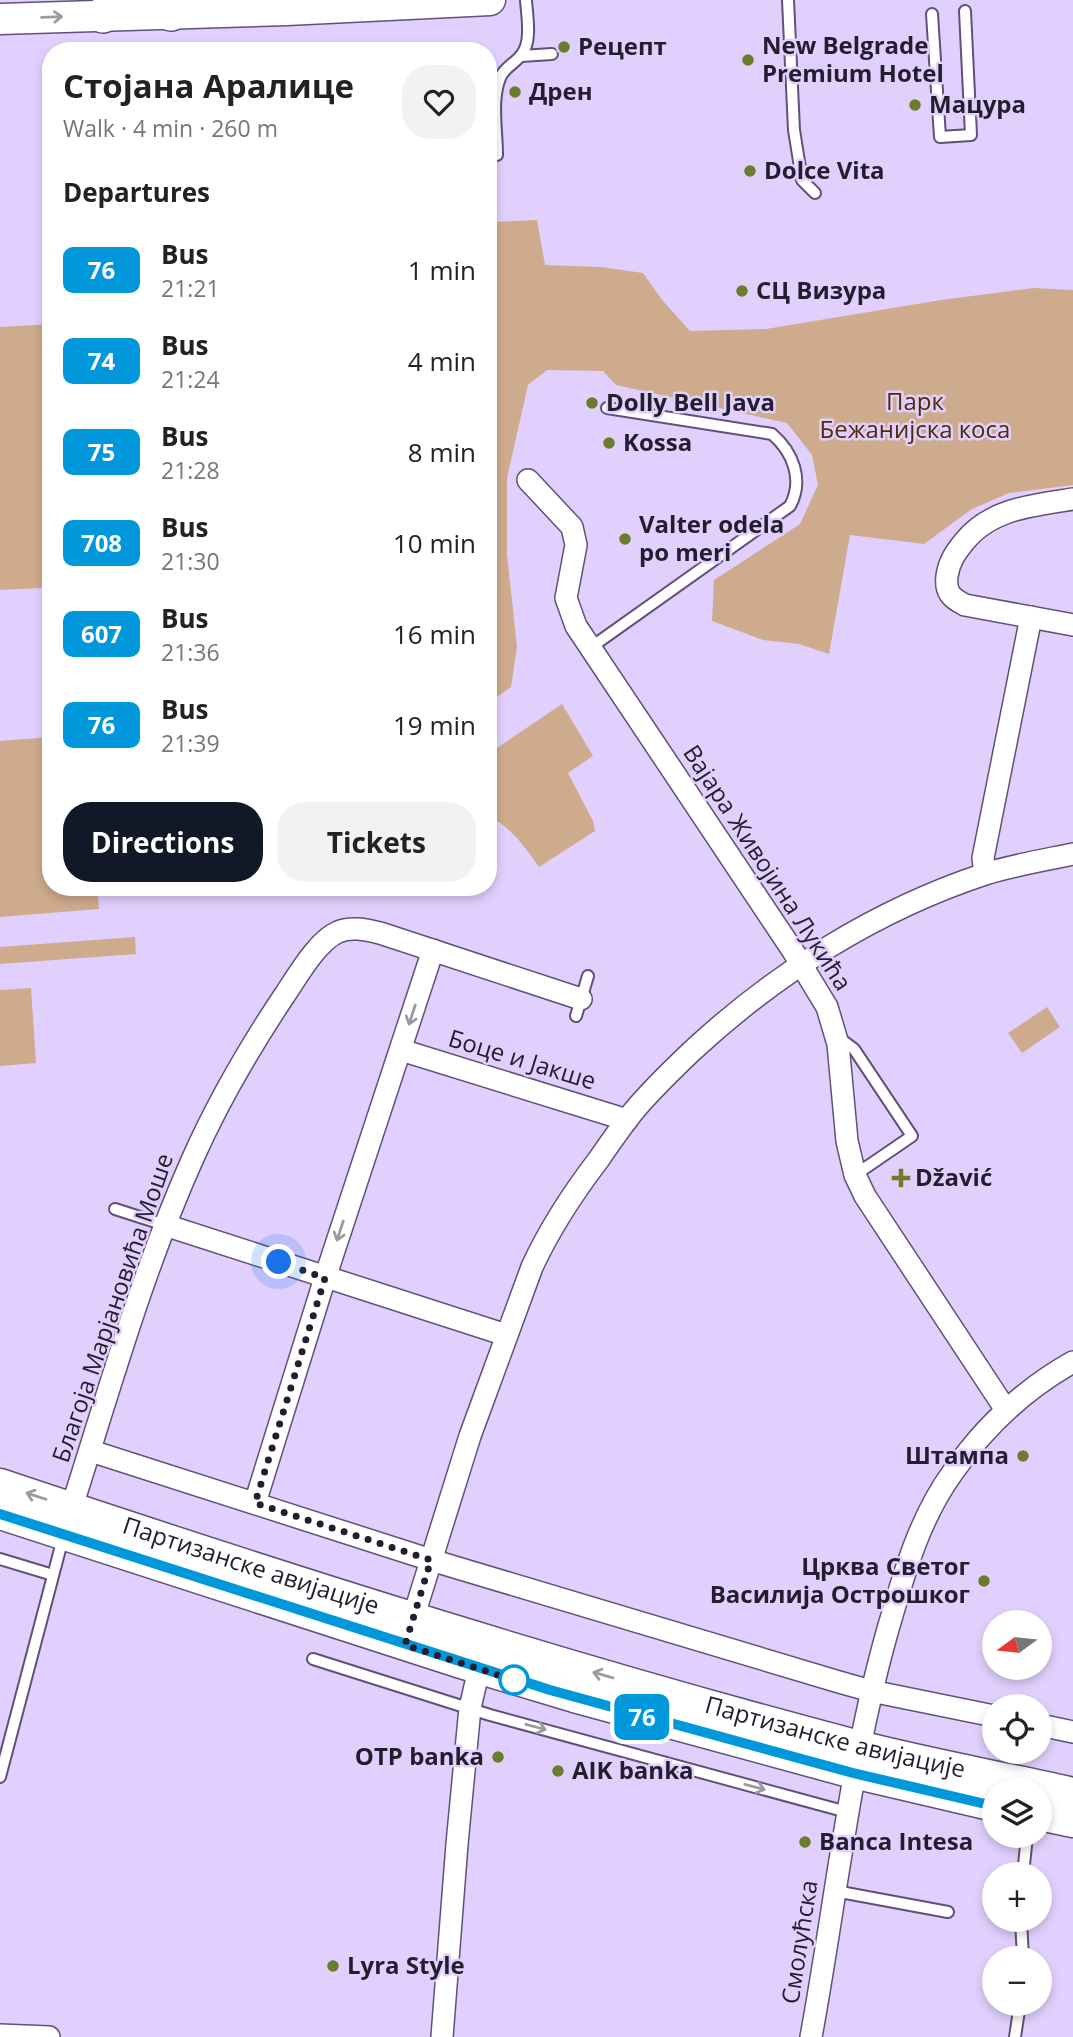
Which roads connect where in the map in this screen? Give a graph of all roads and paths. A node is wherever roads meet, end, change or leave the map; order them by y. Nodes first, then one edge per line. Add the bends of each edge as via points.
1 (490, 0) edge
2 (526, 0) edge
3 (788, 0) edge
4 (162, 7) edge
5 (113, 8) edge
6 (965, 11) dead end
7 (932, 13) dead end
8 (0, 19) edge
9 (552, 54) dead end
10 (521, 56) junction
11 (497, 86) edge
12 (815, 192) dead end
13 (607, 408) dead end
14 (528, 480) dead end
15 (1073, 499) edge
16 (1031, 617) junction
17 (1073, 625) edge
18 (590, 648) junction
19 (1073, 854) edge
20 (985, 874) junction
21 (433, 950) junction
22 (801, 964) junction
23 (588, 976) dead end
24 (579, 1007) joint
25 (836, 1037) junction
26 (401, 1050) junction
27 (627, 1120) junction
28 (855, 1175) junction
29 (115, 1209) dead end
30 (165, 1225) junction
31 (325, 1278) junction
32 (506, 1335) junction
33 (1073, 1362) edge
34 (1006, 1410) junction
35 (91, 1451) junction
36 (0, 1485) edge
37 (255, 1503) junction
38 (0, 1514) edge
39 (68, 1521) junction
40 (0, 1559) edge
41 (431, 1560) junction
42 (53, 1575) junction
43 (409, 1631) junction
44 (313, 1659) dead end
45 (479, 1669) junction
46 (871, 1691) junction
47 (470, 1708) junction
48 (982, 1714) edge
49 (1052, 1728) edge
50 (1073, 1732) edge
51 (5, 1734) edge
52 (856, 1759) junction
53 (0, 1777) edge
54 (1073, 1793) edge
55 (982, 1802) edge
56 (847, 1811) junction
57 (1052, 1818) edge
58 (1073, 1822) edge
59 (835, 1891) junction
60 (948, 1912) dead end
61 (1018, 2016) edge
62 (0, 2035) edge
63 (49, 2037) edge
64 (442, 2037) edge
65 (811, 2037) edge
66 (1015, 2037) edge

1 - 4 main road via 287,10
2 - 10 lane via 527,34
3 - 12 lane via 794,130 802,180
4 - 5 main road
8 -> 5 main road
6 - 7 lane via 971,135 940,137
9 - 10 lane
10 - 11 lane via 505,68
13 - 18 lane via 772,434 793,462 796,486 790,506 778,516
14 - 18 street, Вајара Живојина Лукића via 575,533 566,598
15 - 16 street via 1005,513 979,526 948,566 946,583 951,597 971,607
16 - 17 street
16 - 20 street via 983,858
18 - 22 street, Вајара Живојина Лукића
19 - 20 street
20 - 22 street via 883,917
21 - 24 street, Благоја Марјановића Моше
21 -> 26 street
21 - 30 street, Благоја Марјановића Моше via 367,930 347,929 327,939 273,1013 223,1095
22 - 25 street, Вајара Живојина Лукића via 827,1007
22 - 27 street via 710,1035 663,1078
23 - 24 lane
25 - 28 street, Вајара Живојина Лукића
25 - 28 lane via 854,1049 912,1136
26 - 27 street, Боце и Јакше
26 -> 31 street
27 - 32 street via 544,1240
28 - 34 street, Вајара Живојина Лукића via 890,1236
29 - 30 lane
30 - 31 street
30 - 35 street, Благоја Марјановића Моше
31 - 32 street
31 - 37 street
32 - 41 street
33 - 34 street, Смолућска
34 - 46 street, Смолућска via 952,1473 927,1517 900,1587
35 - 37 street
35 - 39 street, Благоја Марјановића Моше
39 -> 36 main road, Партизанске авијације
37 - 41 street
38 - 39 main road, Партизанске авијације
39 - 42 lane
39 - 43 main road, Партизанске авијације
40 - 42 lane
41 - 43 street
41 - 46 street
42 - 51 lane
43 - 45 main road, Партизанске авијације
52 -> 43 main road, Партизанске авијације via 670,1694
44 - 47 lane
45 - 47 street
45 - 52 main road, Партизанске авијације via 650,1719
46 - 48 street
46 - 52 street, Смолућска
47 -> 56 lane
47 - 64 street
49 - 50 street
51 - 53 lane
52 - 54 main road, Партизанске авијације
52 - 55 main road, Партизанске авијације
52 - 56 street, Смолућска
56 - 59 street, Смолућска
57 - 58 main road
59 - 60 lane
59 - 65 street, Смолућска
61 - 66 lane
62 - 63 street

